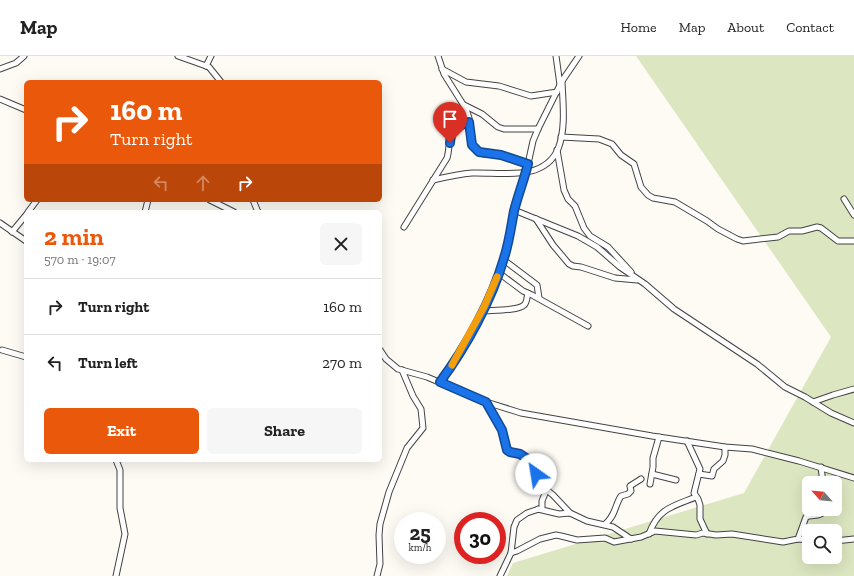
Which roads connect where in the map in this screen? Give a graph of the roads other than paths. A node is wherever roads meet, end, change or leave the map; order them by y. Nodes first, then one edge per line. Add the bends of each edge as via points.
1 (24, 56) edge
2 (178, 56) edge
3 (211, 56) edge
4 (438, 56) edge
5 (556, 56) edge
6 (579, 56) edge
7 (206, 66) junction
8 (0, 69) edge
9 (442, 69) junction
10 (219, 80) edge
11 (561, 83) junction
12 (557, 92) junction
13 (0, 99) edge
14 (464, 105) junction
15 (24, 109) edge
16 (469, 122) junction
17 (538, 129) junction
18 (561, 137) junction
19 (557, 150) junction
20 (528, 164) junction
21 (526, 173) junction
22 (433, 180) junction
23 (844, 200) dead end
24 (214, 202) edge
25 (230, 210) edge
26 (514, 210) junction
27 (854, 215) edge
28 (24, 217) edge
29 (536, 218) junction
30 (0, 223) edge
31 (404, 228) dead end
32 (12, 232) junction
33 (24, 240) edge
34 (854, 241) edge
35 (504, 260) junction
36 (499, 273) junction
37 (639, 280) junction
38 (645, 284) junction
39 (528, 293) junction
40 (539, 298) junction
41 (482, 311) junction
42 (588, 326) dead end
43 (2, 350) dead end
44 (382, 353) edge
45 (24, 356) edge
46 (402, 370) junction
47 (440, 382) junction
48 (854, 390) edge
49 (486, 402) junction
50 (813, 402) junction
51 (854, 423) edge
52 (659, 437) junction
53 (687, 441) junction
54 (725, 447) junction
55 (117, 462) edge
56 (821, 467) junction
57 (652, 474) junction
58 (699, 474) junction
59 (822, 476) edge
60 (854, 478) edge
61 (641, 479) dead end
62 (676, 480) dead end
63 (650, 484) dead end
64 (546, 491) junction
65 (696, 497) junction
66 (538, 510) junction
67 (570, 513) junction
68 (817, 516) edge
69 (604, 524) junction
70 (649, 534) junction
71 (707, 534) junction
72 (631, 539) junction
73 (798, 539) junction
74 (802, 539) edge
75 (854, 539) edge
76 (842, 541) edge
77 (511, 552) junction
78 (116, 576) edge
79 (377, 576) edge
80 (500, 576) edge

1 - 8 street via 16,63
2 - 7 street
3 - 7 street
4 - 9 street
5 - 11 street
6 - 11 street
7 - 10 street
9 - 12 street via 466,82 499,86 531,96
9 - 14 street
11 - 12 street
11 - 18 street
12 - 17 street
13 - 15 street
14 - 16 street
14 - 17 street via 504,129
16 - 20 street via 472,145 479,152 501,155
16 - 22 street via 452,131 450,151
17 - 20 street
18 - 19 street
18 - 34 street via 599,139 612,144 621,155 634,164 641,187 648,195 675,202 737,239 743,241 778,237 789,231 817,227 838,240
19 - 21 street via 550,161 542,167
19 - 38 street via 564,190 575,206 584,228 590,236 608,247
20 - 21 street
21 - 22 street via 472,173
21 - 26 street
22 - 31 street
23 - 27 street
24 - 25 street
26 - 29 street
26 - 35 street
28 - 32 street
29 - 37 street via 591,243
29 - 37 street via 569,264 616,278
30 - 32 street
32 - 33 street
35 - 36 street
35 - 40 street via 536,284
36 - 39 street
36 - 41 street
37 - 38 street
38 - 50 street via 674,309 748,358 785,387
39 - 40 street
39 - 41 street via 523,306
40 - 42 street
41 - 47 street
43 - 45 street
44 - 46 street via 386,360
46 - 47 street
46 - 79 street via 421,409 423,428 407,448 380,524 380,564
47 - 49 street
48 - 50 street
49 - 52 street via 521,413
49 - 64 street via 502,430 507,450 529,460
50 - 51 street
52 - 53 street
52 - 57 street
53 - 54 street
53 - 58 street via 699,466
54 - 56 street via 752,449
54 - 58 street via 723,461 714,469 712,476
55 - 78 street via 120,470 120,508 125,534
56 - 59 street
56 - 60 street
57 - 62 street
57 - 63 street
58 - 65 street via 694,494
61 - 69 street via 630,486 631,491 628,494 621,496 610,520
64 - 66 street via 542,507
64 - 67 street
65 - 70 street via 662,512 654,521
65 - 71 street via 700,508 700,520
66 - 67 street
66 - 77 street via 527,513 517,520
67 - 69 street via 587,521
68 - 73 street via 806,517
69 - 72 street via 619,530
70 - 71 street via 660,531
70 - 72 street
71 - 73 street via 732,534 775,542
72 - 77 street via 614,542 603,538 577,540 556,535
73 - 74 street
75 - 76 street
77 - 80 street

